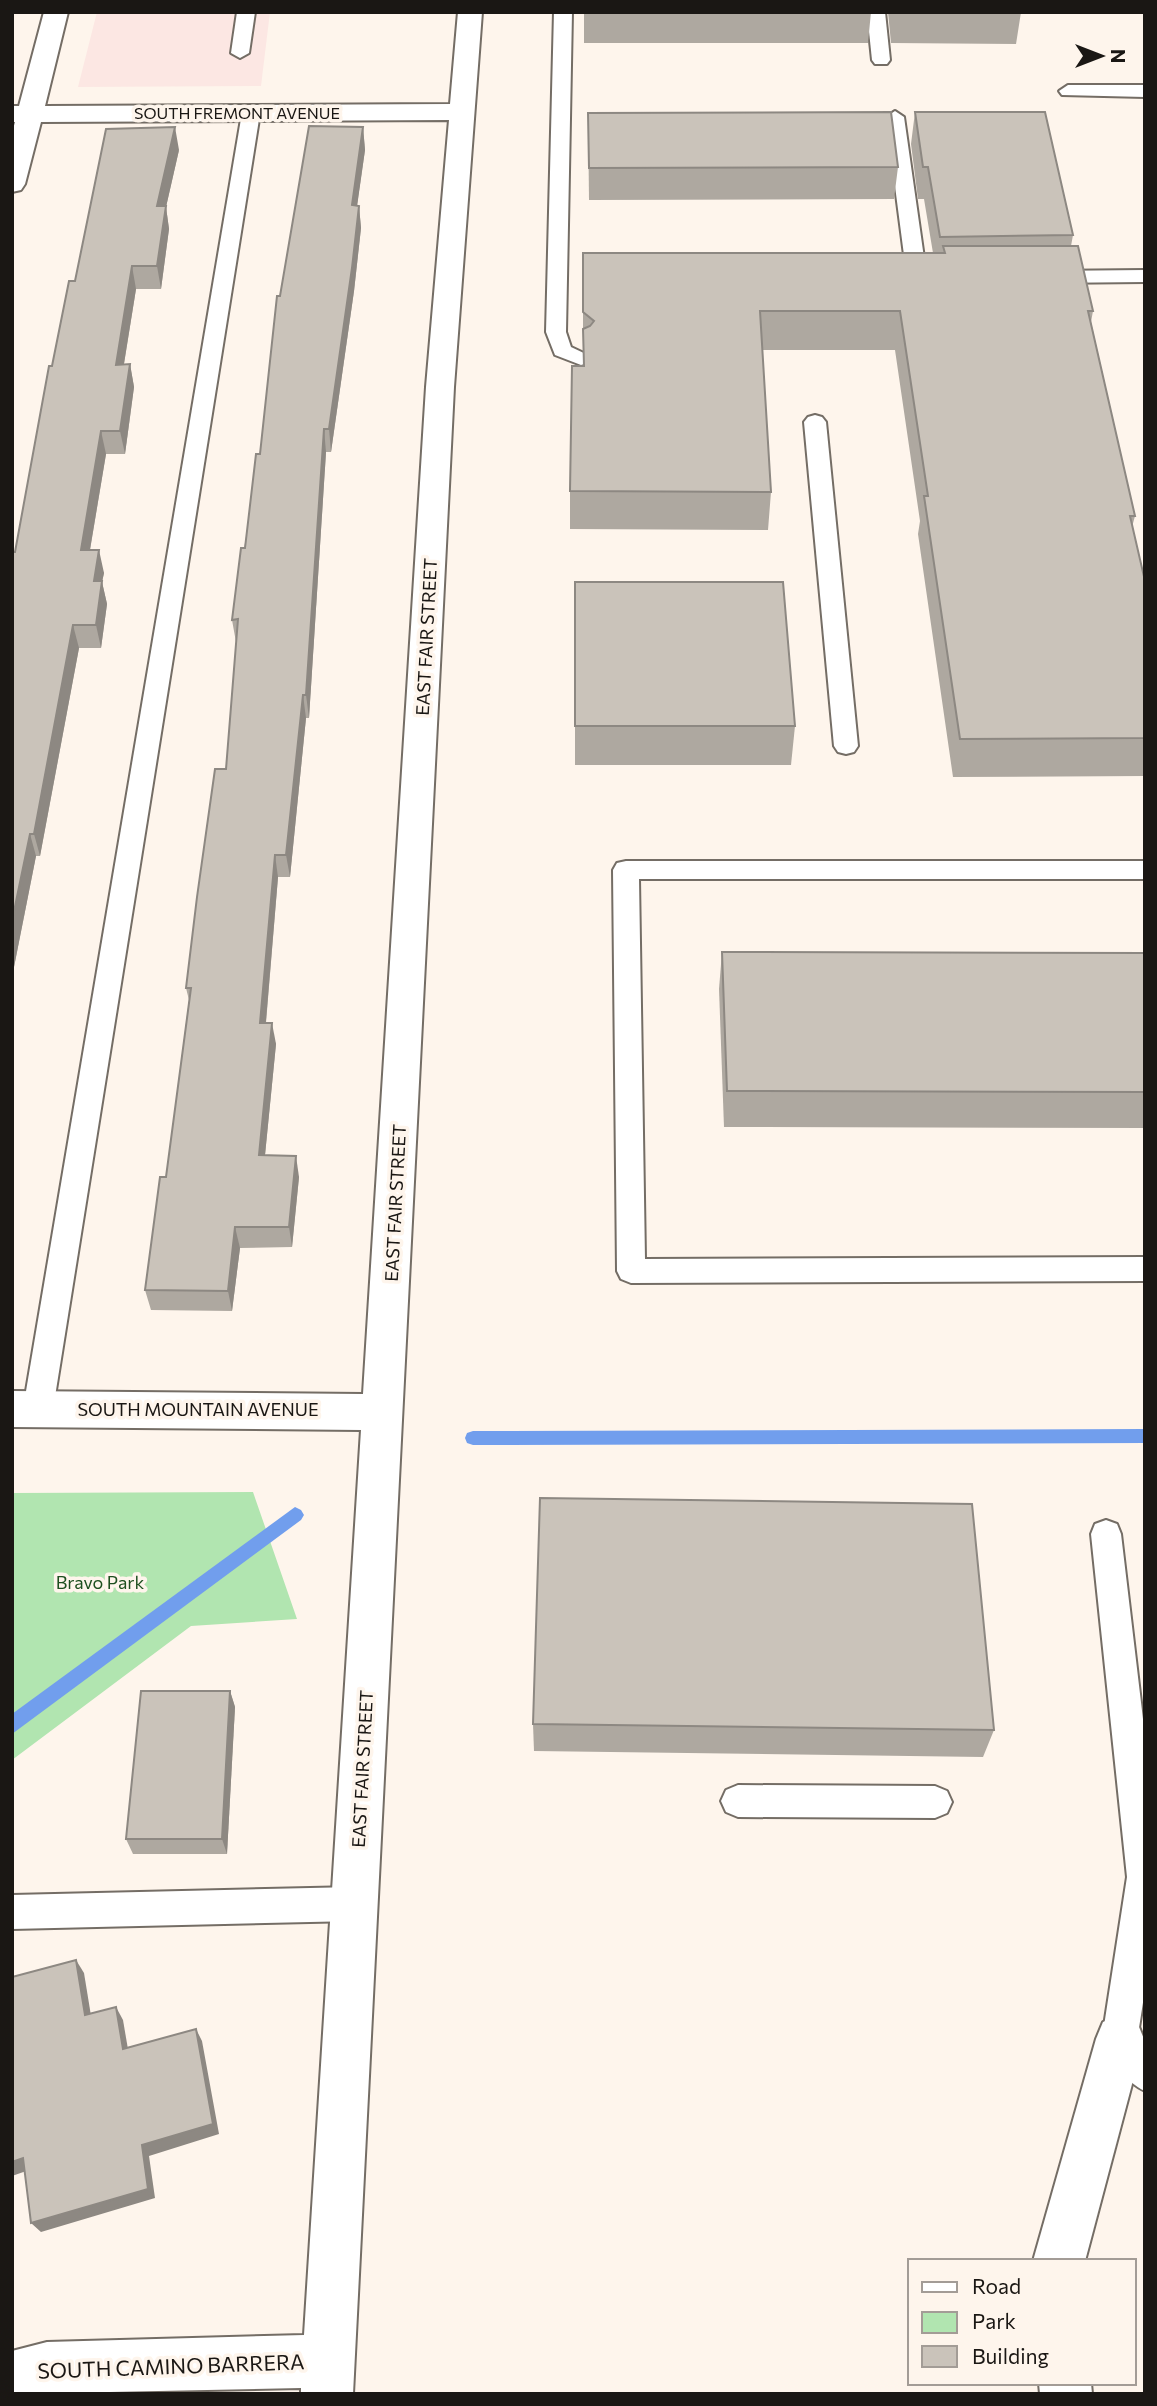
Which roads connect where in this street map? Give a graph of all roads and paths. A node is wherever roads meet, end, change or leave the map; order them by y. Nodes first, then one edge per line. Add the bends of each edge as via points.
1 (56, 12) edge
2 (246, 12) edge
3 (470, 12) edge
4 (563, 12) edge
5 (876, 12) edge
6 (240, 53) dead end
7 (881, 60) dead end
8 (1068, 91) dead end
9 (1145, 91) edge
10 (463, 112) junction
11 (250, 113) junction
12 (21, 114) edge
13 (895, 117) edge
14 (12, 184) edge
15 (1145, 276) edge
16 (1025, 277) edge
17 (944, 278) edge
18 (581, 359) edge
19 (816, 422) dead end
20 (846, 746) dead end
21 (1145, 870) edge
22 (1145, 1269) edge
23 (25, 1409) edge
24 (384, 1412) junction
25 (1106, 1534) dead end
26 (738, 1801) dead end
27 (935, 1802) dead end
28 (355, 1904) junction
29 (12, 1912) edge
30 (1136, 2048) edge
31 (1060, 2259) edge
32 (12, 2376) edge
33 (328, 2377) edge

1 - 12 street
2 - 6 lane
3 - 10 street, EAST FAIR STREET
4 - 18 lane via 556,332 562,351
5 - 7 lane
8 - 9 lane
10 - 11 street, SOUTH FREMONT AVENUE
10 - 24 street, EAST FAIR STREET via 440,387
11 - 12 street, SOUTH FREMONT AVENUE
11 - 23 lane
12 - 14 street
13 - 17 lane via 917,278
15 - 16 lane
19 - 20 lane
21 - 22 lane via 626,870 631,1270
23 - 24 street, SOUTH MOUNTAIN AVENUE
24 - 28 street, EAST FAIR STREET
25 - 30 lane via 1144,1877
26 - 27 lane
28 - 29 lane
28 - 33 street, EAST FAIR STREET
30 - 31 street
32 - 33 street, SOUTH CAMINO BARRERA via 47,2368

